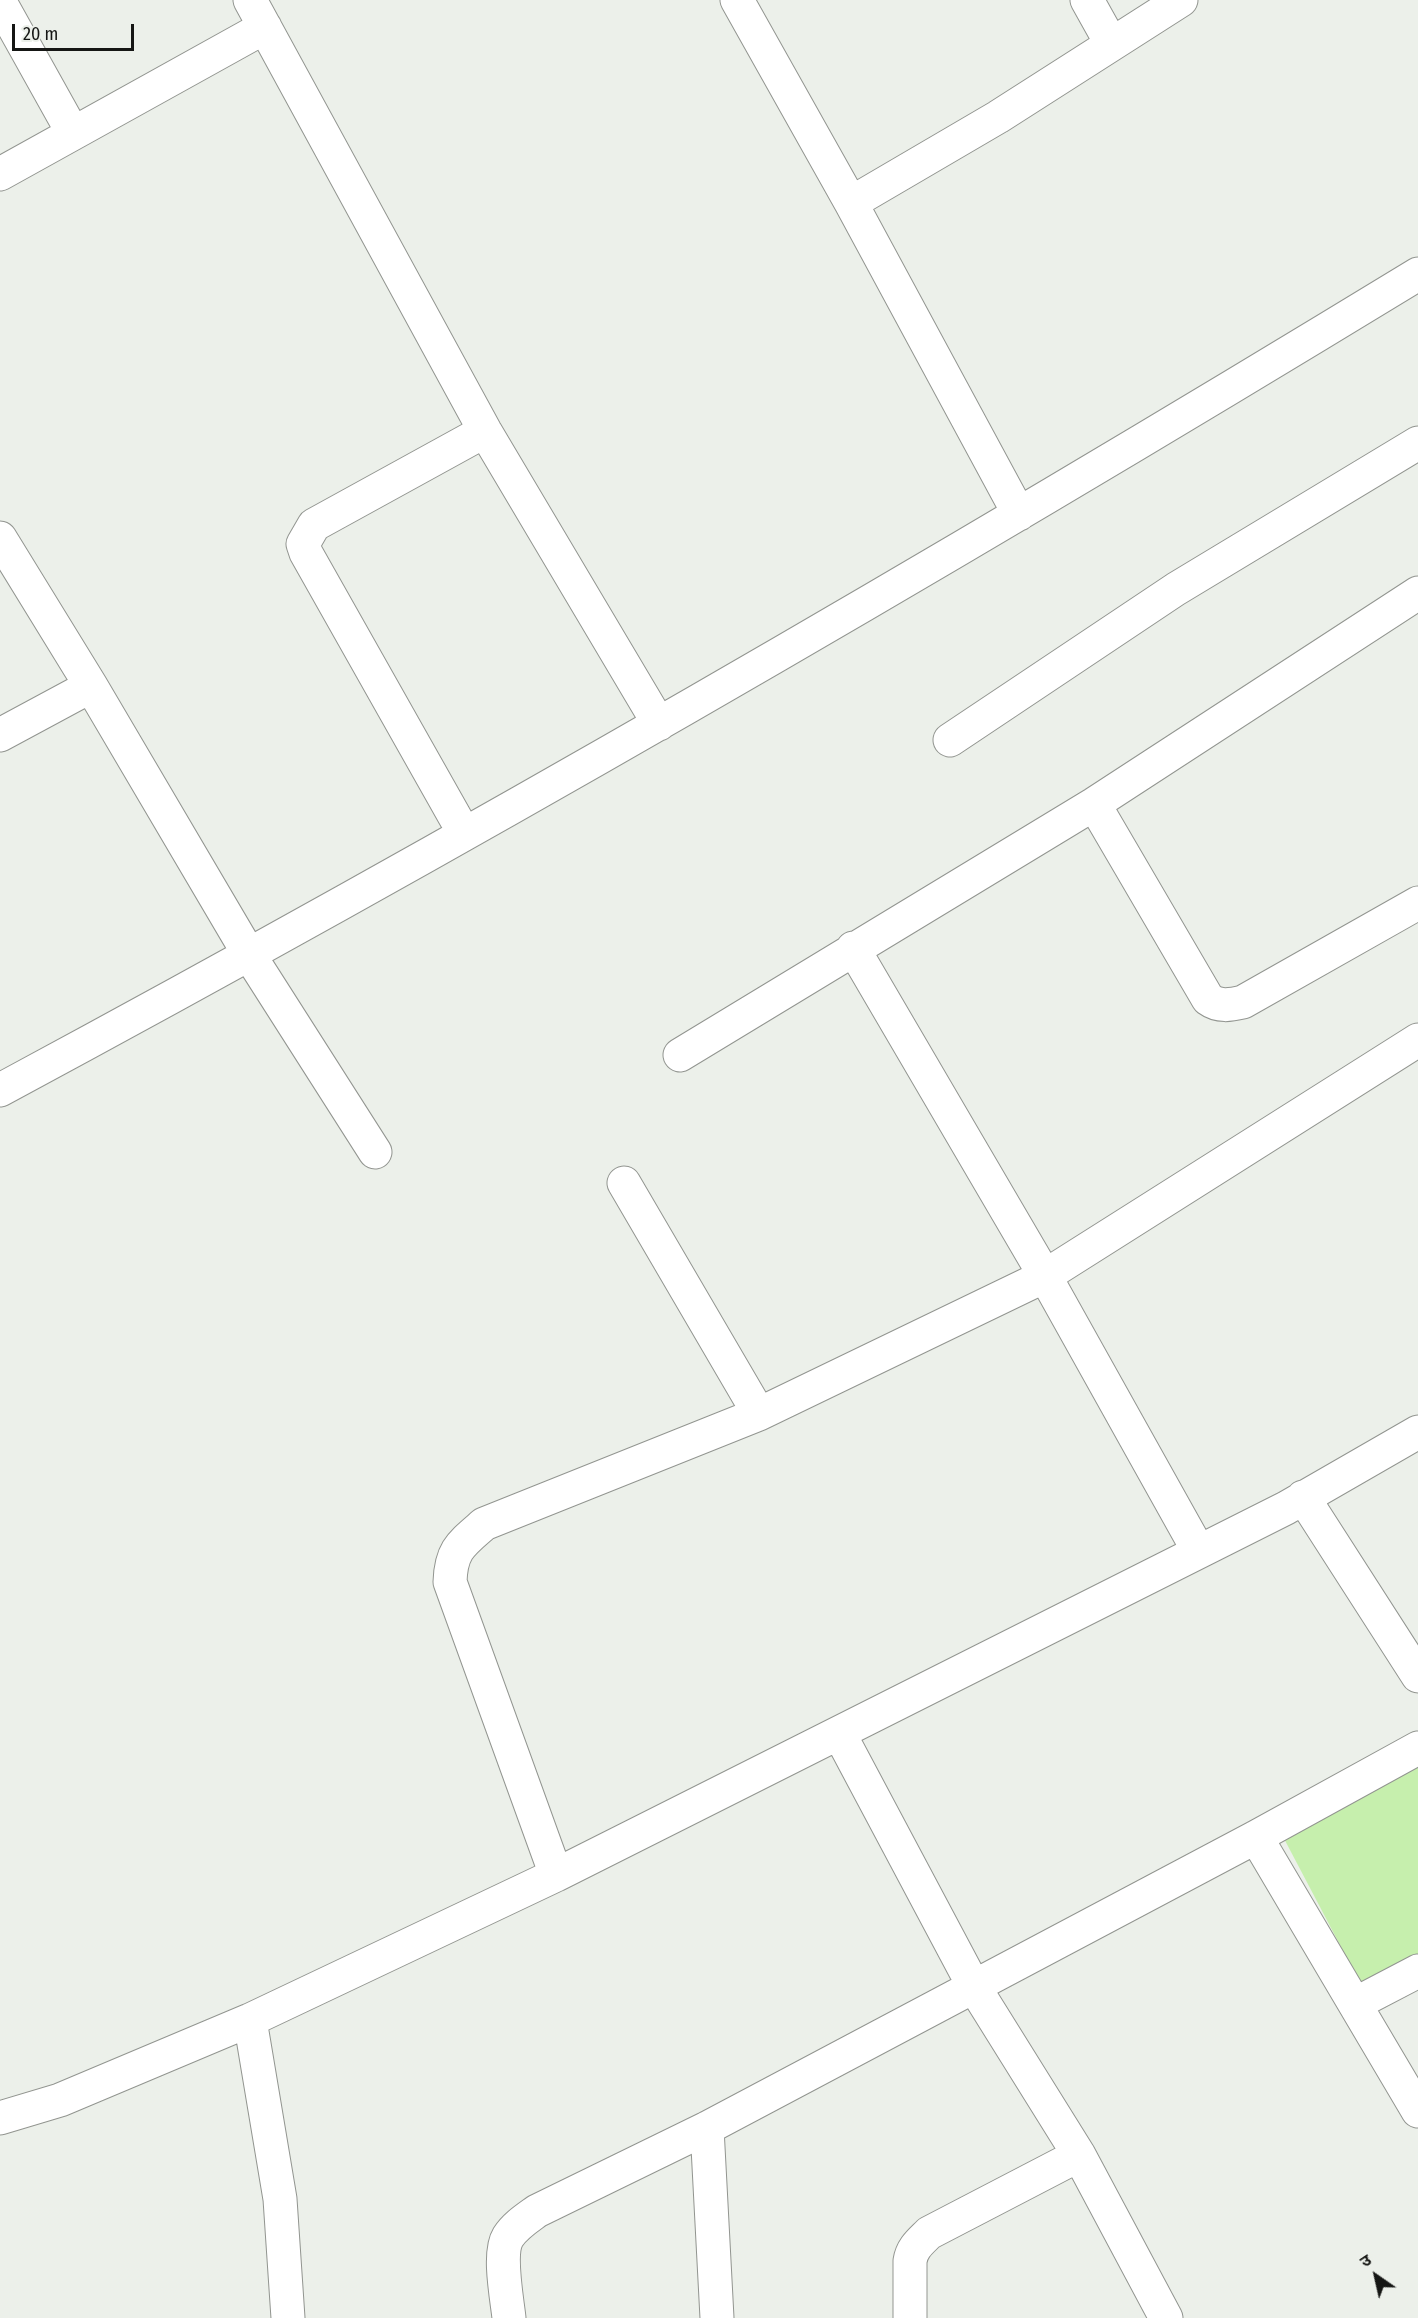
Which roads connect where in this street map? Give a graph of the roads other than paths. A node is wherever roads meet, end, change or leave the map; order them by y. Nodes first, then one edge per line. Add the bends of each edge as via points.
1 (737, 0) edge
2 (1087, 0) edge
3 (1181, 0) edge
4 (0, 2) edge
5 (257, 13) edge
6 (1111, 43) junction
7 (73, 133) junction
8 (0, 174) edge
9 (851, 202) junction
10 (1418, 274) edge
11 (485, 431) junction
12 (1418, 443) edge
13 (1019, 514) junction
14 (0, 538) edge
15 (1418, 593) edge
16 (91, 686) junction
17 (658, 724) junction
18 (0, 735) edge
19 (950, 740) dead end
20 (1094, 804) junction
21 (464, 833) junction
22 (1418, 903) edge
23 (853, 948) junction
24 (250, 956) junction
25 (1418, 1040) edge
26 (680, 1055) dead end
27 (0, 1090) edge
28 (375, 1152) dead end
29 (624, 1183) dead end
30 (1045, 1276) junction
31 (759, 1414) junction
32 (1418, 1432) edge
33 (1304, 1497) junction
34 (1198, 1550) junction
35 (1418, 1676) edge
36 (839, 1733) junction
37 (1418, 1748) edge
38 (1256, 1837) junction
39 (556, 1875) junction
40 (1418, 1971) edge
41 (973, 1985) junction
42 (1355, 2004) junction
43 (250, 2020) junction
44 (1418, 2111) edge
45 (0, 2118) edge
46 (706, 2128) junction
47 (1079, 2155) junction
48 (288, 2318) edge
49 (509, 2318) edge
50 (717, 2318) edge
51 (910, 2318) edge
52 (1166, 2318) edge

1 - 9 street
2 - 6 street
3 - 6 street
4 - 7 street
5 - 7 street
5 - 11 street
6 - 9 street via 998,117
7 - 8 street
9 - 13 street
10 - 13 street
11 - 17 street
11 - 21 street via 314,525 303,544
12 - 19 street via 1176,589
13 - 17 street
14 - 16 street
15 - 20 street
16 - 18 street
16 - 24 street
17 - 21 street
20 - 22 street via 1214,1004 1243,1002
20 - 23 street
21 - 24 street
23 - 26 street
23 - 30 street
24 - 27 street
24 - 28 street
25 - 30 street
29 - 31 street
30 - 31 street
30 - 34 street
31 - 39 street via 484,1524 457,1548 450,1582
32 - 33 street
33 - 34 street
33 - 35 street
34 - 36 street
36 - 39 street
36 - 41 street
37 - 38 street
38 - 41 street
38 - 42 street
39 - 43 street
40 - 42 street
41 - 46 street
41 - 47 street
42 - 44 street
43 - 45 street via 60,2100
43 - 48 street via 280,2199
46 - 49 street via 537,2211 515,2227 506,2239 503,2253
46 - 50 street
47 - 51 street via 929,2233 911,2252
47 - 52 street

